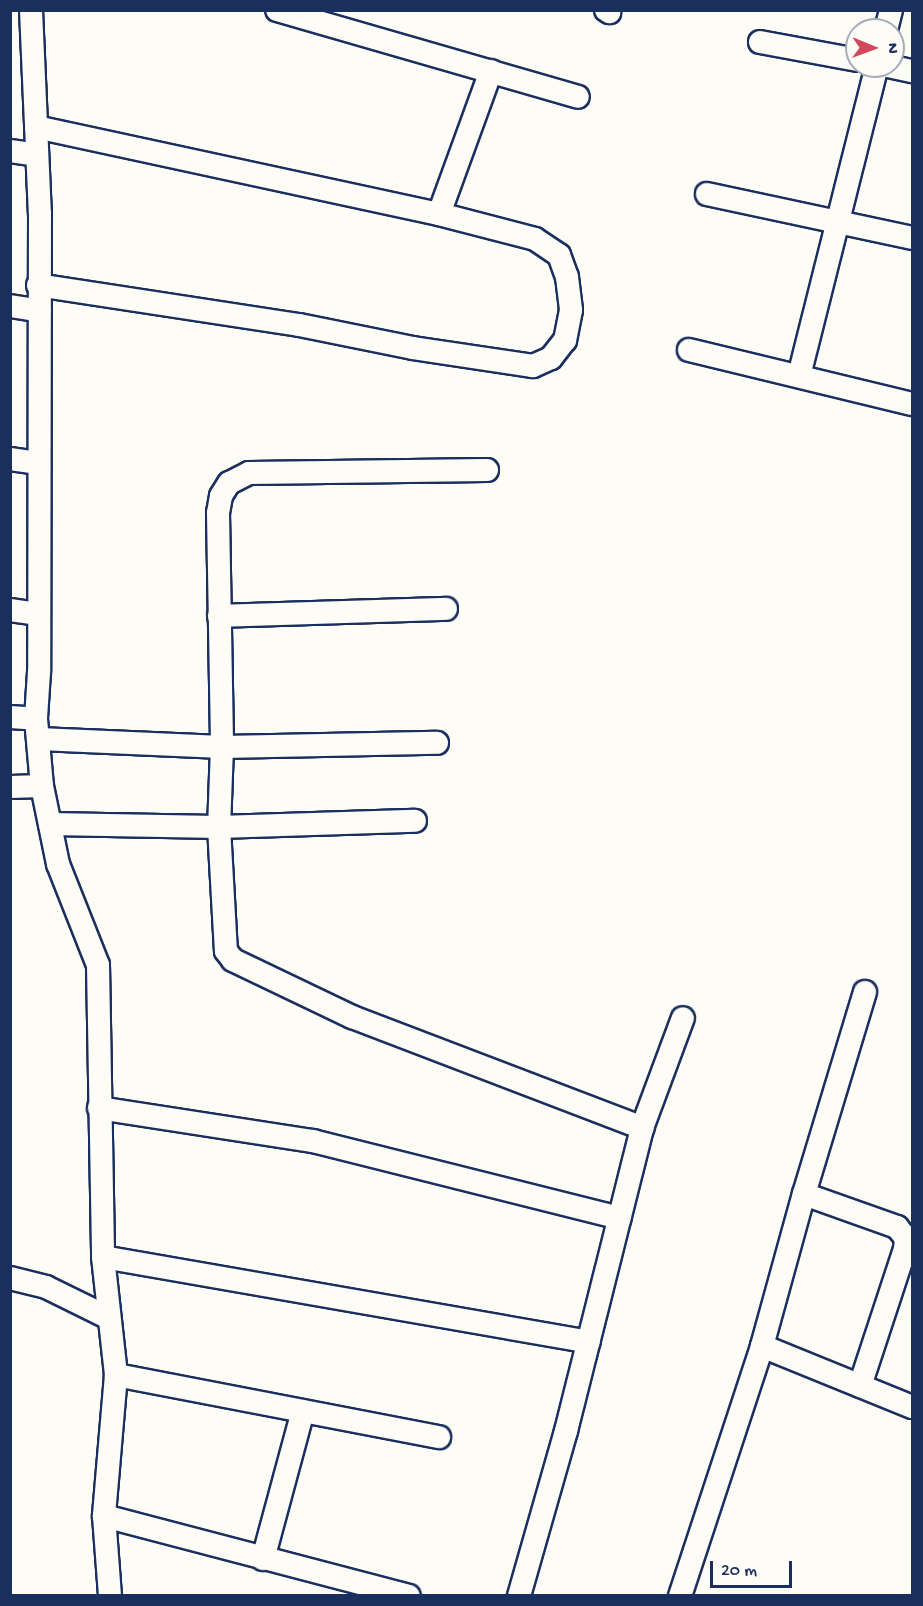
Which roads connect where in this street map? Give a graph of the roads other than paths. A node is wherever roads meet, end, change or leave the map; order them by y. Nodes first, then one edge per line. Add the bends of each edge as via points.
1 (31, 10) edge
2 (277, 10) edge
3 (760, 42) dead end
4 (845, 58) edge
5 (491, 71) junction
6 (874, 78) edge
7 (578, 97) dead end
8 (36, 127) junction
9 (10, 151) edge
10 (37, 155) junction
11 (707, 194) dead end
12 (439, 214) junction
13 (837, 222) junction
14 (912, 238) edge
15 (38, 285) junction
16 (10, 306) edge
17 (40, 311) junction
18 (689, 350) dead end
19 (799, 376) junction
20 (912, 404) edge
21 (10, 459) edge
22 (39, 463) junction
23 (487, 470) dead end
24 (446, 609) dead end
25 (10, 610) edge
26 (39, 614) junction
27 (219, 616) junction
28 (10, 717) edge
29 (38, 729) junction
30 (437, 743) dead end
31 (222, 747) junction
32 (42, 786) junction
33 (10, 787) edge
34 (415, 821) dead end
35 (50, 824) junction
36 (219, 827) junction
37 (865, 992) dead end
38 (683, 1018) dead end
39 (99, 1108) junction
40 (642, 1128) junction
41 (804, 1194) junction
42 (619, 1218) junction
43 (103, 1257) junction
44 (10, 1278) edge
45 (109, 1318) junction
46 (589, 1342) junction
47 (762, 1346) junction
48 (116, 1376) junction
49 (860, 1386) junction
50 (912, 1407) edge
51 (303, 1411) junction
52 (439, 1437) dead end
53 (104, 1516) junction
54 (263, 1559) junction
55 (110, 1596) edge
56 (409, 1596) edge
57 (519, 1596) edge
58 (680, 1596) edge

1 - 8 street
2 - 5 street
3 - 4 street
5 - 7 street
5 - 12 street
6 - 13 street
8 - 10 street
8 - 12 street
9 - 10 street
10 - 15 street
11 - 13 street
12 - 15 street via 535,239 559,255 567,277 571,310 565,340 550,358 533,366
13 - 14 street
13 - 19 street
15 - 17 street
16 - 17 street
17 - 22 street
18 - 19 street
19 - 20 street
21 - 22 street
22 - 26 street
23 - 27 street via 249,473 229,483 221,496 218,513
24 - 27 street
25 - 26 street
26 - 29 street
27 - 31 street
28 - 29 street
29 - 31 street
29 - 32 street
30 - 31 street
31 - 36 street
32 - 33 street
32 - 35 street
34 - 36 street
35 - 36 street
35 - 39 street via 57,864 98,965
36 - 40 street via 223,938 233,960 352,1017
37 - 41 street
38 - 40 street
39 - 42 street via 313,1141
39 - 43 street
40 - 42 street
41 - 47 street
41 - 49 street via 897,1227 906,1238
42 - 46 street
43 - 45 street
43 - 46 street
44 - 45 street via 46,1287
45 - 48 street
46 - 57 street
47 - 49 street
47 - 58 street
48 - 51 street
48 - 53 street
49 - 50 street
51 - 52 street
51 - 54 street
53 - 54 street
53 - 55 street
54 - 56 street

